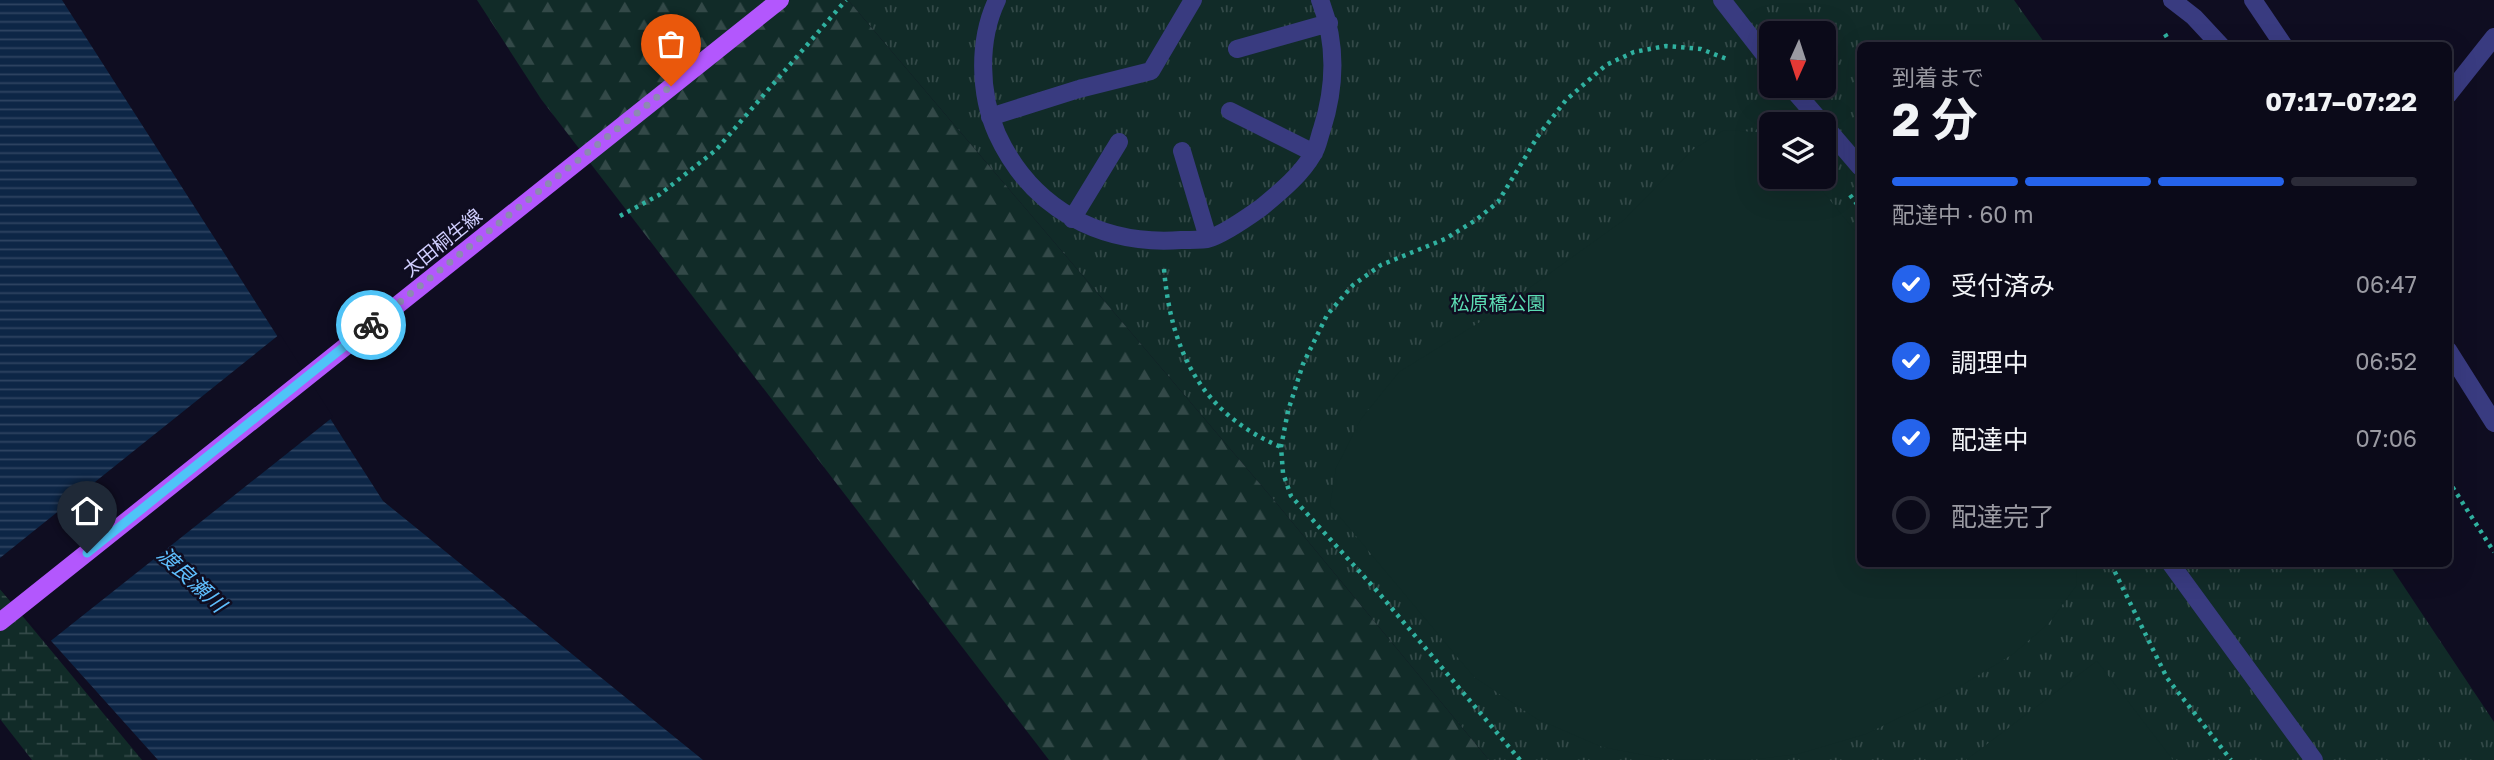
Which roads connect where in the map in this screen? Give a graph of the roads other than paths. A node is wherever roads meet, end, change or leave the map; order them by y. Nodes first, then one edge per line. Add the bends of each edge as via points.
1 (779, 0) edge
2 (997, 0) edge
3 (1193, 0) edge
4 (1320, 0) edge
5 (1722, 0) edge
6 (2172, 0) edge
7 (2253, 0) edge
8 (1329, 23) junction
9 (2494, 37) edge
10 (2217, 42) edge
11 (2281, 42) edge
12 (1759, 48) edge
13 (1237, 49) dead end
14 (2452, 90) edge
15 (1800, 98) edge
16 (1230, 111) dead end
17 (1812, 112) edge
18 (990, 117) junction
19 (1836, 140) edge
20 (1119, 142) dead end
21 (1182, 151) dead end
22 (1314, 153) junction
23 (1857, 164) edge
24 (1072, 219) junction
25 (1208, 238) junction
26 (2452, 356) edge
27 (2494, 423) edge
28 (2173, 567) edge
29 (0, 622) edge
30 (2314, 760) edge

1 - 29 main road, 太田桐生線
2 - 18 street via 990,14 982,65
3 - 18 street via 1151,71
4 - 8 street
5 - 12 street
6 - 10 street
7 - 11 street
8 - 13 street
8 - 22 street via 1335,63 1330,104
9 - 14 street
15 - 17 street
16 - 22 street
18 - 24 street via 1008,157 1029,184
19 - 23 street
20 - 24 street
21 - 25 street
22 - 25 street via 1284,189 1249,216
24 - 25 street via 1116,236 1162,242
26 - 27 street
28 - 30 street

